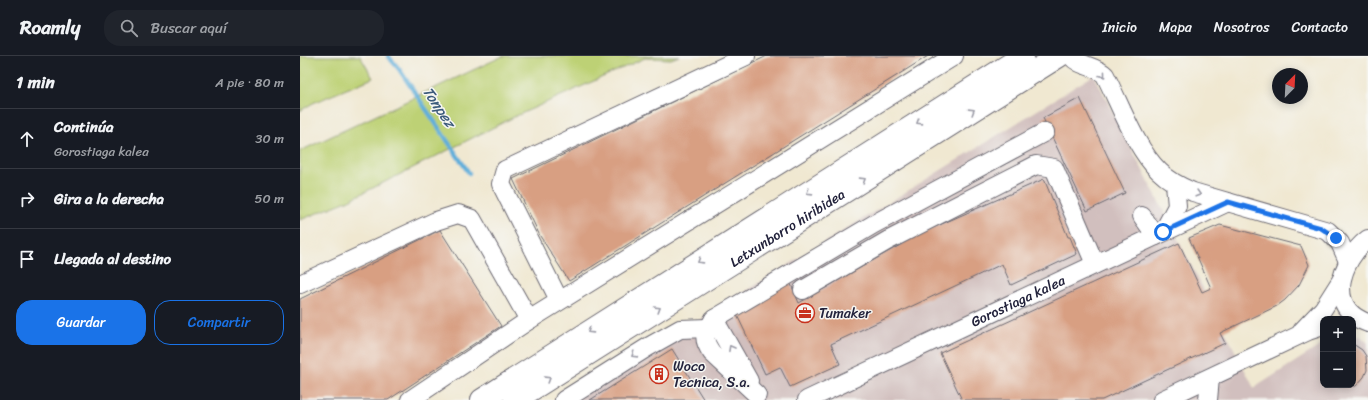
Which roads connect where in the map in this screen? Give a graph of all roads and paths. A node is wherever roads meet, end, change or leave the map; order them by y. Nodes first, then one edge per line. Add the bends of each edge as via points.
1 (746, 56) edge
2 (954, 56) edge
3 (1023, 56) edge
4 (1059, 56) edge
5 (1071, 56) edge
6 (1045, 132) dead end
7 (1176, 184) junction
8 (1228, 202) junction
9 (1142, 216) dead end
10 (1160, 234) junction
11 (1368, 239) edge
12 (1348, 261) junction
13 (1095, 264) junction
14 (1342, 279) junction
15 (300, 284) edge
16 (803, 290) dead end
17 (559, 300) junction
18 (529, 320) junction
19 (1361, 322) edge
20 (711, 324) junction
21 (1320, 327) edge
22 (1298, 336) junction
23 (1210, 378) junction
24 (755, 398) edge
25 (410, 400) edge
26 (482, 400) edge
27 (515, 400) edge
28 (564, 400) edge
29 (807, 400) edge
30 (1162, 400) edge
31 (1208, 400) edge

1 - 17 street via 505,170 501,184
2 - 17 street
3 -> 26 main road, Letxunborro hiribidea
27 -> 4 main road, Letxunborro hiribidea
5 -> 7 street via 1077,62 1095,67 1105,75 1147,158
6 - 20 street via 874,224
7 -> 8 street
7 - 10 street via 1177,206
8 - 10 street, Gorostiaga kalea
8 - 12 street via 1328,231 1340,243
9 - 10 street
10 - 13 street, Gorostiaga kalea
11 - 12 street via 1353,252
12 - 14 street
13 - 16 street via 1054,168 1036,165 887,241
13 - 29 street, Gorostiaga kalea
14 - 19 street via 1341,296 1345,306
14 - 22 street via 1323,309
15 - 18 street via 436,220 458,214 472,219
17 - 18 street
18 - 25 street
20 - 24 street
20 -> 28 street via 680,329 648,346
21 - 22 street
22 - 23 street
23 - 30 street
23 - 31 street

